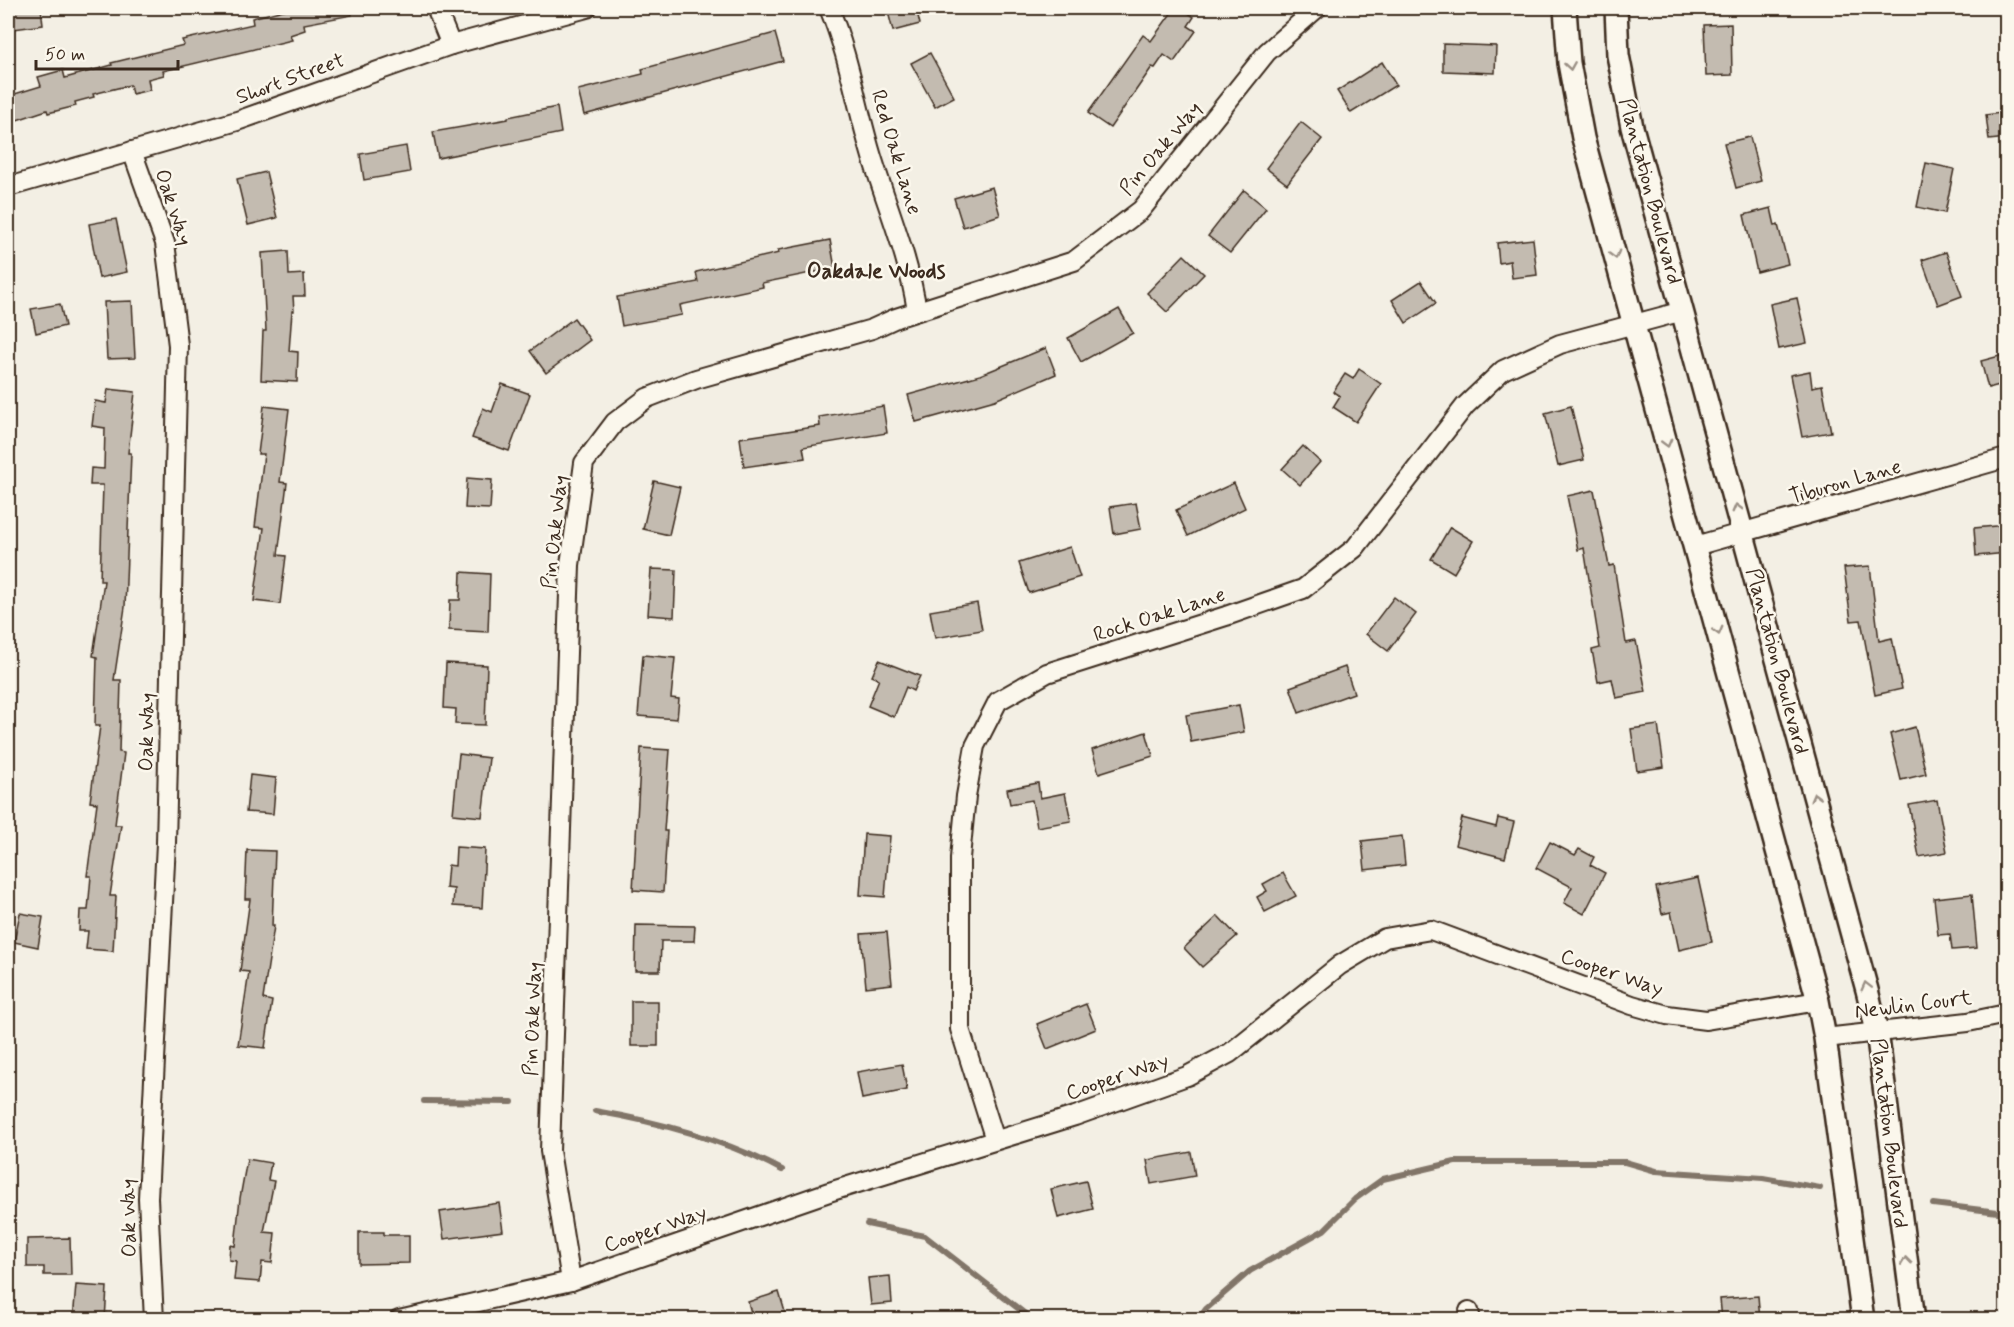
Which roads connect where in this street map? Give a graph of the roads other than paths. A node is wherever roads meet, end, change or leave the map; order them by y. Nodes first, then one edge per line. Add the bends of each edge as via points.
1 (436, 8) edge
2 (587, 8) edge
3 (829, 8) edge
4 (1317, 8) edge
5 (1565, 8) edge
6 (1616, 8) edge
7 (451, 45) junction
8 (132, 151) junction
9 (8, 187) edge
10 (917, 311) junction
11 (1683, 311) junction
12 (1635, 325) junction
13 (2007, 458) edge
14 (1743, 533) junction
15 (1695, 546) junction
16 (1818, 1001) junction
17 (2007, 1014) edge
18 (1876, 1031) junction
19 (1825, 1038) junction
20 (995, 1140) junction
21 (571, 1281) junction
22 (153, 1320) edge
23 (399, 1320) edge
24 (1863, 1320) edge
25 (1914, 1320) edge

1 - 7 street
2 - 7 street, Short Street
3 - 10 street, Red Oak Lane via 913,284
4 - 10 street, Pin Oak Way via 1267,52 1141,210 1074,261
5 -> 12 street via 1569,63 1583,138
6 - 11 street, Plantation Boulevard via 1618,55 1632,127
7 - 8 street, Short Street via 237,121
8 - 9 street, Short Street
8 - 22 street, Oak Way via 165,243 178,345 166,843 148,1198
10 - 21 street, Pin Oak Way via 872,329 696,379 647,399 615,422 584,463 570,565 550,1151
11 - 12 street, Rock Oak Lane
14 -> 11 street, Plantation Boulevard
12 -> 15 street
12 - 20 street, Rock Oak Lane via 1560,344 1503,370 1465,406 1354,548 1303,589 1047,673 998,701 975,746 960,858 960,1029
13 - 14 street, Tiburon Lane
14 - 15 street, Tiburon Lane
18 -> 14 street, Plantation Boulevard
15 -> 16 street
16 - 19 street
16 - 20 street, Cooper Way via 1706,1020 1667,1015 1431,930 1385,938 1340,965 1230,1053 1187,1076
17 - 18 street, Newlin Court
18 - 19 street, Newlin Court
25 -> 18 street, Plantation Boulevard
19 - 24 street
20 - 21 street, Cooper Way
21 - 23 street, Cooper Way

